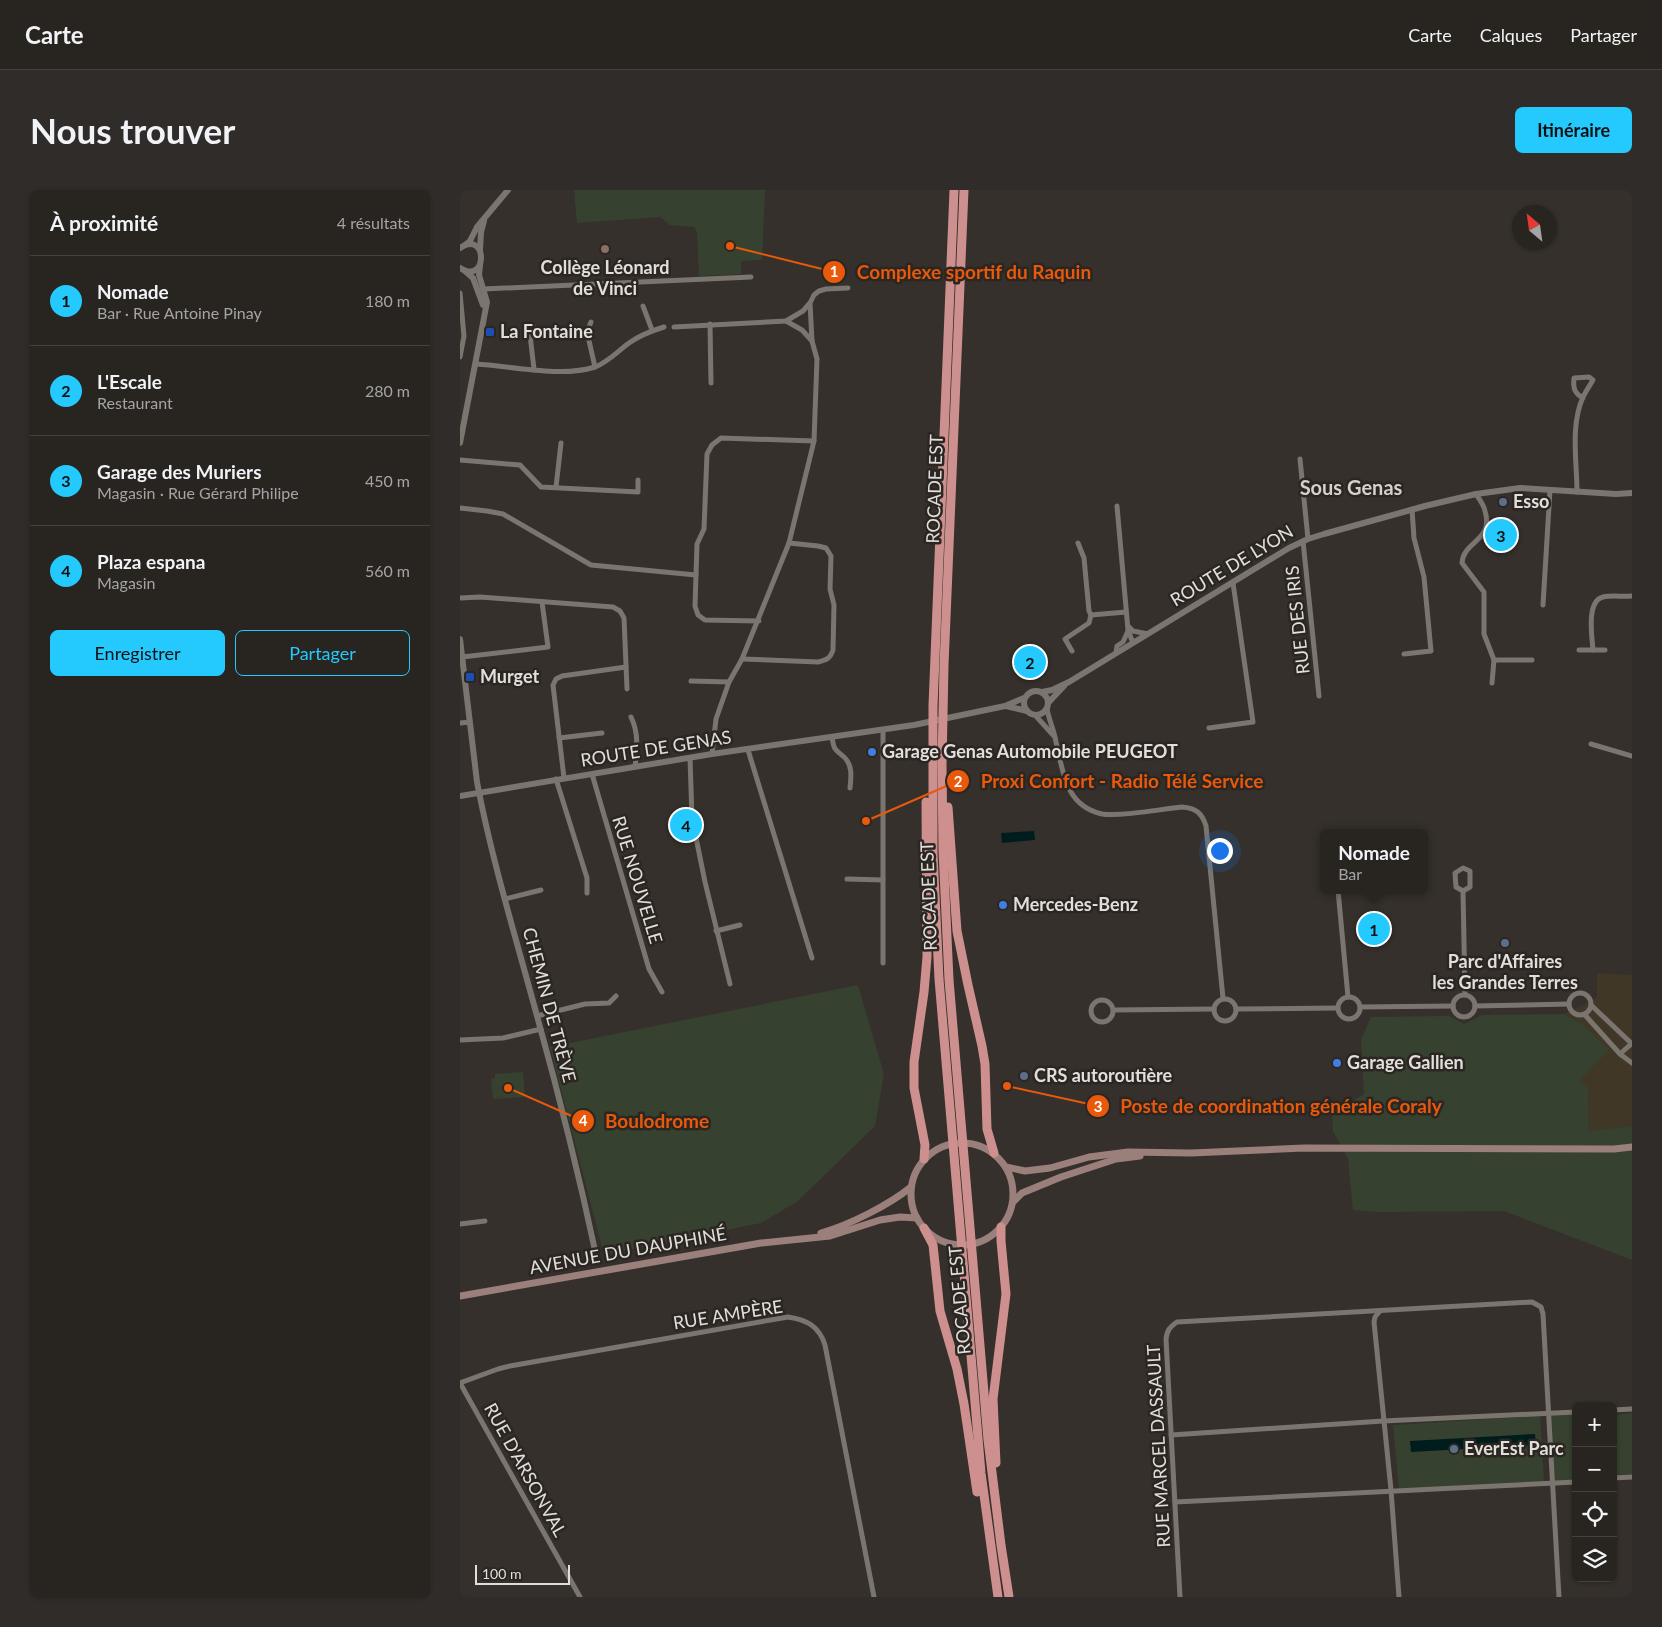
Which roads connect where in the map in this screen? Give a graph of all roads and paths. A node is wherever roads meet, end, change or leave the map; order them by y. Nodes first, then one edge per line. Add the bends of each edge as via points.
1 (508, 190) edge
2 (954, 190) edge
3 (964, 190) edge
4 (485, 220) junction
5 (462, 246) edge
6 (480, 250) junction
7 (480, 265) junction
8 (462, 270) edge
9 (751, 277) dead end
10 (848, 288) dead end
11 (483, 290) junction
12 (460, 293) edge
13 (810, 303) junction
14 (643, 306) dead end
15 (485, 313) junction
16 (786, 321) junction
17 (591, 322) dead end
18 (710, 324) junction
19 (534, 326) dead end
20 (664, 327) dead end
21 (674, 327) dead end
22 (652, 330) junction
23 (812, 341) junction
24 (460, 357) edge
25 (476, 364) junction
26 (595, 367) junction
27 (534, 369) junction
28 (711, 383) dead end
29 (1582, 398) junction
30 (462, 427) edge
31 (814, 442) junction
32 (460, 443) edge
33 (561, 443) dead end
34 (1300, 459) dead end
35 (460, 460) edge
36 (638, 480) dead end
37 (556, 487) junction
38 (1550, 490) junction
39 (1577, 492) junction
40 (1632, 493) edge
41 (1476, 494) junction
42 (1117, 506) dead end
43 (460, 508) edge
44 (1412, 509) junction
45 (1306, 540) junction
46 (789, 543) junction
47 (1078, 543) dead end
48 (696, 575) junction
49 (1232, 583) junction
50 (1632, 596) edge
51 (460, 598) edge
52 (542, 602) junction
53 (1543, 605) dead end
54 (1126, 612) junction
55 (1091, 615) junction
56 (759, 621) junction
57 (1128, 628) junction
58 (1148, 634) junction
59 (460, 639) edge
60 (1134, 643) junction
61 (1579, 650) dead end
62 (1592, 650) junction
63 (1604, 650) dead end
64 (1072, 651) dead end
65 (1116, 653) junction
66 (1404, 654) dead end
67 (462, 657) junction
68 (742, 659) junction
69 (1494, 660) junction
70 (1532, 660) dead end
71 (626, 667) junction
72 (691, 681) dead end
73 (729, 682) junction
74 (1069, 682) junction
75 (1492, 683) dead end
76 (627, 689) dead end
77 (1042, 692) junction
78 (1319, 696) dead end
79 (1024, 698) junction
80 (1005, 706) junction
81 (1047, 706) junction
82 (1026, 711) junction
83 (1035, 715) junction
84 (631, 717) dead end
85 (470, 722) junction
86 (460, 723) edge
87 (1209, 728) dead end
88 (883, 730) junction
89 (602, 732) dead end
90 (1055, 737) junction
91 (559, 738) junction
92 (832, 738) junction
93 (1591, 744) dead end
94 (748, 750) junction
95 (712, 754) junction
96 (1632, 756) edge
97 (690, 758) junction
98 (942, 765) junction
99 (635, 767) junction
100 (592, 774) junction
101 (564, 778) junction
102 (556, 780) junction
103 (932, 781) junction
104 (850, 788) dead end
105 (479, 793) junction
106 (460, 796) edge
107 (847, 879) dead end
108 (883, 880) junction
109 (541, 890) dead end
110 (1463, 891) junction
111 (587, 893) dead end
112 (1338, 894) edge
113 (505, 899) junction
114 (740, 926) dead end
115 (716, 931) junction
116 (812, 958) dead end
117 (883, 963) dead end
118 (730, 984) dead end
119 (662, 992) dead end
120 (1465, 994) junction
121 (616, 996) dead end
122 (1348, 997) junction
123 (1224, 998) junction
124 (1569, 1004) junction
125 (1453, 1006) junction
126 (1475, 1006) junction
127 (1592, 1006) junction
128 (1360, 1007) junction
129 (1338, 1008) junction
130 (1214, 1009) junction
131 (1236, 1009) junction
132 (1114, 1010) junction
133 (1585, 1014) junction
134 (537, 1016) junction
135 (1606, 1021) junction
136 (541, 1029) junction
137 (1598, 1030) junction
138 (460, 1040) edge
139 (1632, 1044) edge
140 (1620, 1054) junction
141 (1632, 1063) edge
142 (1632, 1142) edge
143 (1632, 1147) edge
144 (1601, 1148) junction
145 (994, 1153) junction
146 (1153, 1154) junction
147 (924, 1159) junction
148 (1006, 1167) junction
149 (911, 1187) junction
150 (1013, 1202) junction
151 (917, 1218) junction
152 (485, 1221) dead end
153 (460, 1224) edge
154 (924, 1228) junction
155 (1001, 1228) junction
156 (802, 1239) junction
157 (596, 1255) dead end
158 (460, 1296) edge
159 (1380, 1310) junction
160 (460, 1384) edge
161 (1632, 1409) edge
162 (1617, 1410) edge
163 (1572, 1412) edge
164 (1548, 1414) junction
165 (1383, 1421) junction
166 (1171, 1435) junction
167 (1632, 1477) edge
168 (1617, 1478) edge
169 (1572, 1482) edge
170 (1553, 1483) junction
171 (993, 1487) junction
172 (1391, 1490) junction
173 (1175, 1502) junction
174 (986, 1517) junction
175 (580, 1597) edge
176 (874, 1597) edge
177 (998, 1597) edge
178 (1009, 1597) edge
179 (1180, 1597) edge
180 (1399, 1597) edge
181 (1559, 1597) edge

1 - 4 street
2 - 103 highway, ROCADE EST
3 - 98 highway, ROCADE EST
4 - 5 street via 470,241
4 - 6 street
5 - 6 street via 473,245
6 - 7 street
7 - 8 street via 474,270
7 - 11 street
8 - 15 street via 473,278
9 - 11 street
10 - 13 street via 826,288 814,295
11 - 15 street via 487,302
12 - 24 street via 464,336
13 - 16 street via 803,312
13 - 23 street
14 - 22 street
15 - 25 street
16 - 18 street
16 - 23 street via 802,330
17 - 26 street via 587,332
18 - 21 street
18 - 28 street
19 - 27 street via 530,335
20 - 22 street
22 - 26 street
23 - 31 street via 817,359
25 - 27 street
25 - 30 street
26 - 27 street via 561,372
29 - 29 street via 1573,387 1574,378 1589,377 1593,380
29 - 39 street via 1576,434
30 - 32 street
31 - 46 street
31 - 48 street via 721,438 712,445 708,454 704,529 697,544
33 - 37 street
34 - 45 street, RUE DES IRIS
35 - 37 street via 520,465 541,486
36 - 37 street via 638,492
38 - 39 street, ROUTE DE LYON
38 - 41 street, ROUTE DE LYON via 1520,488
38 - 53 street
39 - 40 street, ROUTE DE LYON
41 - 44 street, ROUTE DE LYON
41 - 69 street via 1486,512 1486,529 1464,553 1462,563 1484,592 1484,634
42 - 54 street
43 - 48 street via 503,514 591,565
44 - 45 street, ROUTE DE LYON
44 - 66 street via 1414,538 1424,577 1431,650
45 - 49 street, ROUTE DE LYON
45 - 78 street, RUE DES IRIS
46 - 56 street
46 - 68 street via 826,548 831,556 830,590 834,605 831,655 827,660 818,662
47 - 55 street via 1083,552
48 - 56 street via 695,606 698,615 705,620
49 - 58 street, ROUTE DE LYON
49 - 87 street via 1253,722
50 - 62 street via 1603,597 1595,603 1591,620
51 - 52 street
52 - 67 street via 548,647
52 - 71 street via 613,607 620,611 625,626
54 - 55 street
54 - 57 street
55 - 64 street via 1089,623 1064,639
56 - 68 street
57 - 58 street
57 - 60 street
57 - 65 street
58 - 60 street, ROUTE DE LYON
59 - 67 street, CHEMIN DE TRÈVE
60 - 65 street, ROUTE DE LYON
61 - 62 street
62 - 63 street
65 - 74 street, ROUTE DE LYON
67 - 85 street, CHEMIN DE TRÈVE
68 - 73 street
69 - 70 street
69 - 75 street
71 - 76 street
71 - 91 street via 556,679 553,686
72 - 73 street
73 - 95 street via 716,719
74 - 77 street, ROUTE DE LYON
74 - 81 street, ROUTE DE LYON
77 - 79 street via 1032,691
77 - 81 street via 1047,697
79 - 80 street
79 - 82 street
80 - 82 street
80 - 88 street
81 - 83 street via 1042,713
81 - 90 street
82 - 83 street
83 - 90 street
84 - 99 street via 637,741
85 - 86 street
85 - 105 street, CHEMIN DE TRÈVE
88 - 92 street, ROUTE DE GENAS
88 - 108 street
89 - 91 street
90 - 123 street via 1063,776 1074,798 1091,810 1117,814 1192,808 1204,818
91 - 101 street
92 - 94 street, ROUTE DE GENAS
92 - 104 street via 834,748 848,762 852,775
93 - 96 street
94 - 95 street, ROUTE DE GENAS
94 - 116 street
95 - 97 street, ROUTE DE GENAS
97 - 99 street, ROUTE DE GENAS
97 - 115 street via 692,818
98 - 145 highway via 948,774 957,931 985,1064 986,1119
98 - 171 highway, ROCADE EST via 950,980
99 - 100 street, ROUTE DE GENAS
100 - 101 street, ROUTE DE GENAS
100 - 119 street, RUE NOUVELLE via 649,968
101 - 102 street, ROUTE DE GENAS
102 - 105 street, ROUTE DE GENAS
102 - 111 street via 587,878
103 - 147 highway via 926,788 927,957 914,1062 914,1088 925,1145
103 - 174 highway, ROCADE EST via 939,979
105 - 106 street, ROUTE DE GENAS
105 - 113 street, CHEMIN DE TRÈVE
107 - 108 street
108 - 117 street
109 - 113 street
110 - 110 street via 1470,887 1470,871 1463,868 1455,873 1456,887
110 - 120 street
112 - 122 street
113 - 134 street, CHEMIN DE TRÈVE
114 - 115 street
115 - 118 street
120 - 125 street via 1455,999
120 - 126 street via 1472,997
121 - 134 street via 609,1002 585,1004
122 - 128 street via 1356,999
122 - 129 street via 1340,1001
123 - 130 street
123 - 131 street via 1231,1000
124 - 126 street
124 - 127 street via 1574,995 1581,993 1588,996
124 - 133 street via 1574,1014
125 - 126 street via 1458,1015 1465,1017 1472,1014
125 - 128 street
127 - 133 street
127 - 135 street
128 - 129 street via 1357,1016 1351,1019 1342,1016
129 - 131 street
130 - 131 street via 1217,1018 1225,1021 1233,1018
130 - 132 street
132 - 132 street via 1104,999 1095,1002 1091,1011 1093,1017 1101,1022 1110,1019
133 - 137 street
134 - 136 street, CHEMIN DE TRÈVE
135 - 137 street
135 - 139 street
136 - 138 street via 503,1038
136 - 157 street, CHEMIN DE TRÈVE
137 - 140 street
139 - 140 street
140 - 141 street
142 - 144 main road
143 - 144 main road
144 - 146 main road via 1304,1148
145 - 147 main road via 981,1145 951,1143
145 - 148 main road
146 - 148 main road via 1128,1152 1089,1157 1025,1171
146 - 150 main road via 1116,1159 1084,1169 1022,1193
147 - 149 main road
148 - 150 main road via 1013,1184
149 - 151 main road
149 - 156 main road, AVENUE DU DAUPHINÉ via 872,1211
150 - 155 main road
151 - 154 main road
151 - 156 main road, AVENUE DU DAUPHINÉ via 880,1220 830,1236
152 - 153 street
154 - 155 main road via 934,1237 961,1245 976,1243
154 - 174 highway via 932,1244 940,1311 964,1404 979,1506
155 - 171 highway via 1006,1294 993,1399 997,1478
156 - 158 main road, AVENUE DU DAUPHINÉ via 761,1243
159 - 164 street, RUE MARCEL DASSAULT via 1537,1304 1543,1314
159 - 165 street via 1374,1322
159 - 166 street, RUE MARCEL DASSAULT via 1177,1322 1170,1326 1166,1339
160 - 175 street, RUE D'ARSONVAL
160 - 176 street, RUE AMPÈRE via 510,1366 788,1317 807,1321 815,1327 825,1345
161 - 162 street
163 - 164 street
164 - 165 street
164 - 170 street, RUE MARCEL DASSAULT
165 - 166 street
165 - 172 street
166 - 173 street, RUE MARCEL DASSAULT
167 - 168 street
169 - 170 street
170 - 172 street
170 - 181 street, RUE MARCEL DASSAULT
171 - 178 highway, ROCADE EST
172 - 173 street
172 - 180 street
173 - 179 street, RUE MARCEL DASSAULT
174 - 177 highway, ROCADE EST

